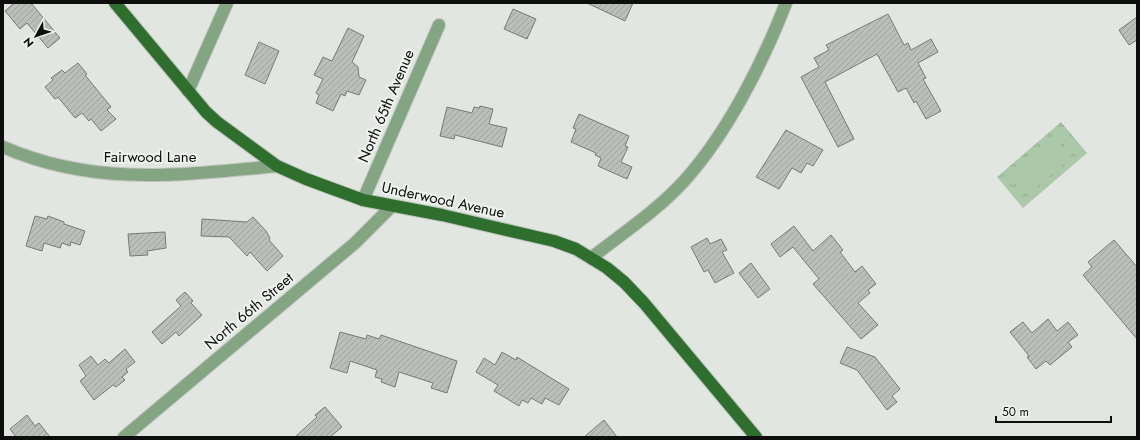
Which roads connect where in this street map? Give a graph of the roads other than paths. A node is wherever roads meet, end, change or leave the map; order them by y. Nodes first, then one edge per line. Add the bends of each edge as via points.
1 (115, 3) edge
2 (227, 3) edge
3 (786, 3) edge
4 (439, 25) dead end
5 (188, 91) junction
6 (3, 147) edge
7 (277, 166) junction
8 (363, 200) junction
9 (392, 206) junction
10 (591, 258) junction
11 (124, 437) edge
12 (756, 437) edge

1 - 5 main road, Underwood Avenue
2 - 5 street
3 - 10 street via 763,56 737,105 704,157 667,198
4 - 8 street, North 65th Avenue
5 - 7 main road, Underwood Avenue via 217,122
6 - 7 street, Fairwood Lane via 45,162 107,175 195,173
7 - 8 main road, Underwood Avenue
8 - 9 main road, Underwood Avenue
9 - 10 main road, Underwood Avenue via 554,241
9 - 11 street, North 66th Street via 355,243
10 - 12 main road, Underwood Avenue via 624,282 644,303

